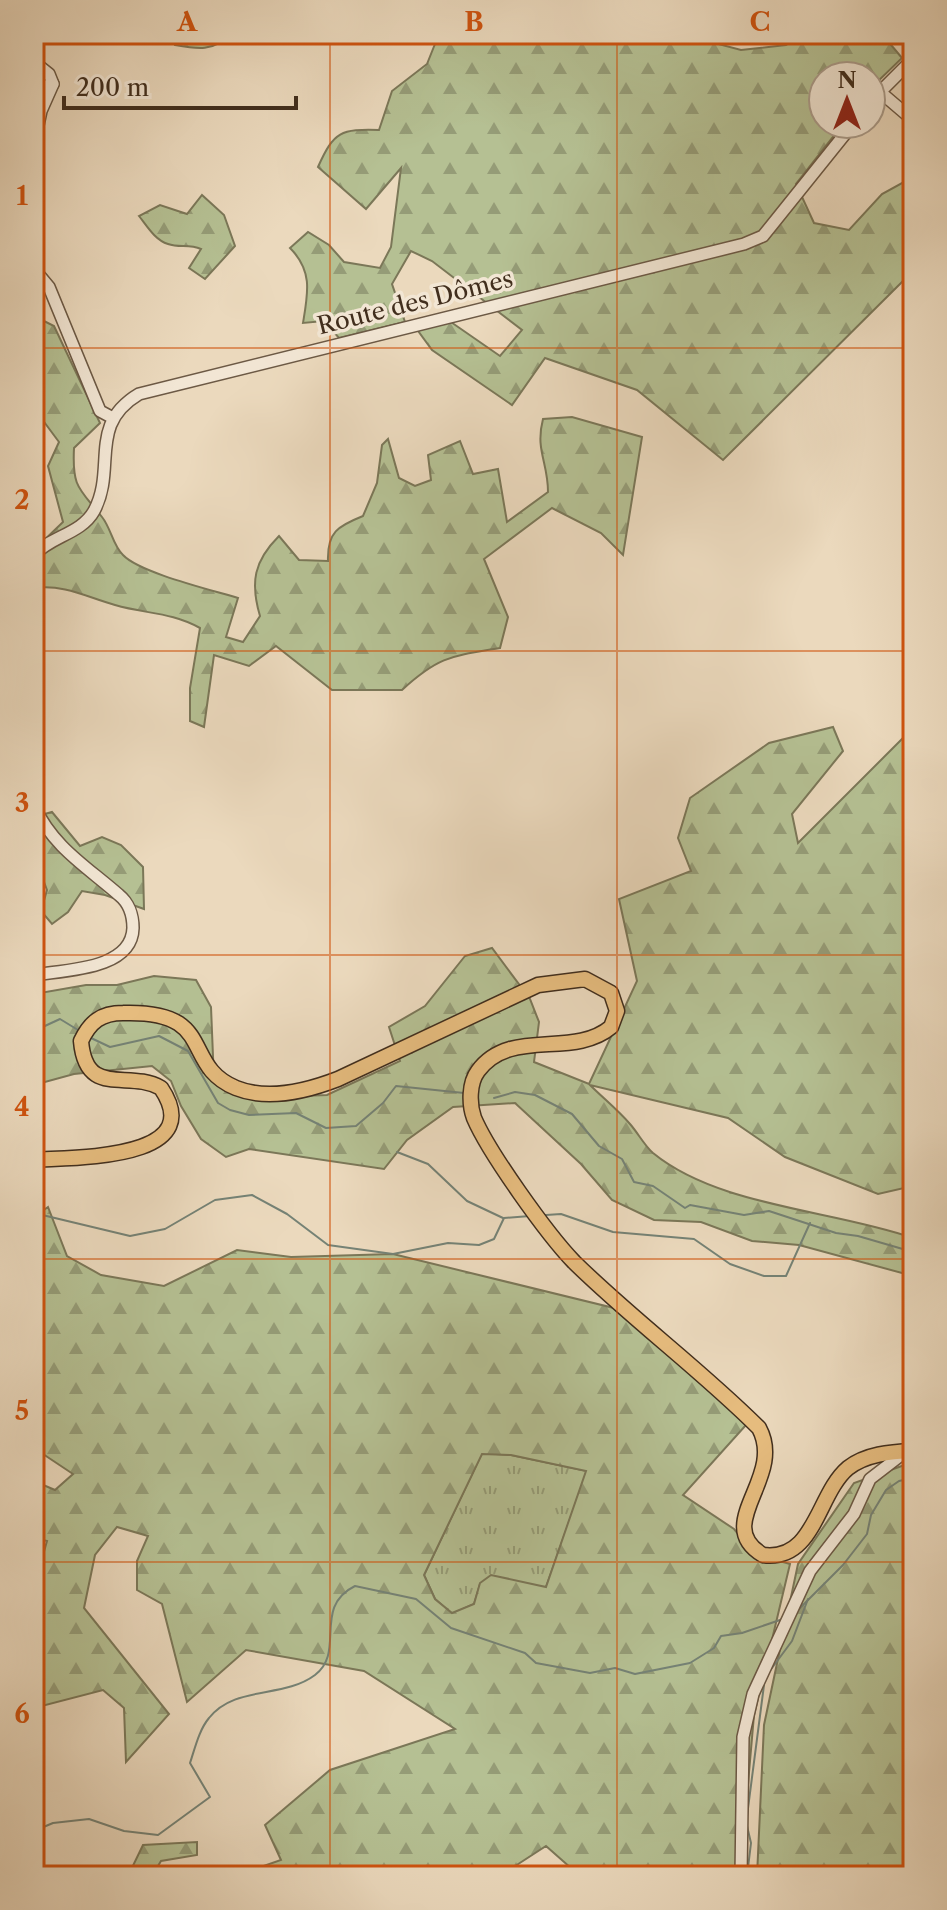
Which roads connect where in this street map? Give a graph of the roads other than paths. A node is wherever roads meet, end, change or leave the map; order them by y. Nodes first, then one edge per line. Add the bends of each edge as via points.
1 (913, 59) edge
2 (34, 62) edge
3 (53, 84) junction
4 (887, 84) edge
5 (34, 89) edge
6 (47, 97) junction
7 (34, 101) edge
8 (887, 104) edge
9 (913, 120) edge
10 (840, 140) edge
11 (34, 144) edge
12 (34, 269) edge
13 (113, 418) junction
14 (34, 555) edge
15 (34, 806) edge
16 (34, 975) edge
17 (34, 1160) edge
18 (909, 1451) edge
19 (741, 1876) edge

1 - 4 street
2 - 3 street
3 - 5 street
3 - 6 street
6 - 7 street
6 - 11 street
8 - 9 street
10 - 13 street, Route des Dômes via 763,236 744,244 154,389 126,402
12 - 13 street via 49,287 100,411
13 - 14 street via 93,513 81,527
15 - 16 street via 64,852 129,907 133,933 120,954 98,964
17 - 18 main road via 140,1150 167,1128 170,1107 161,1088 141,1080 104,1079 91,1071 81,1041 97,1018 116,1013 166,1016 186,1027 210,1069 238,1089 312,1089 538,985 569,979 604,986 617,1011 602,1035 504,1050 473,1079 471,1107 484,1136 552,1237 759,1428 767,1463 744,1518 754,1549 776,1557 787,1553 809,1533 829,1491 849,1467 874,1455
18 - 19 street via 870,1479 854,1514 810,1571 753,1694 743,1737

